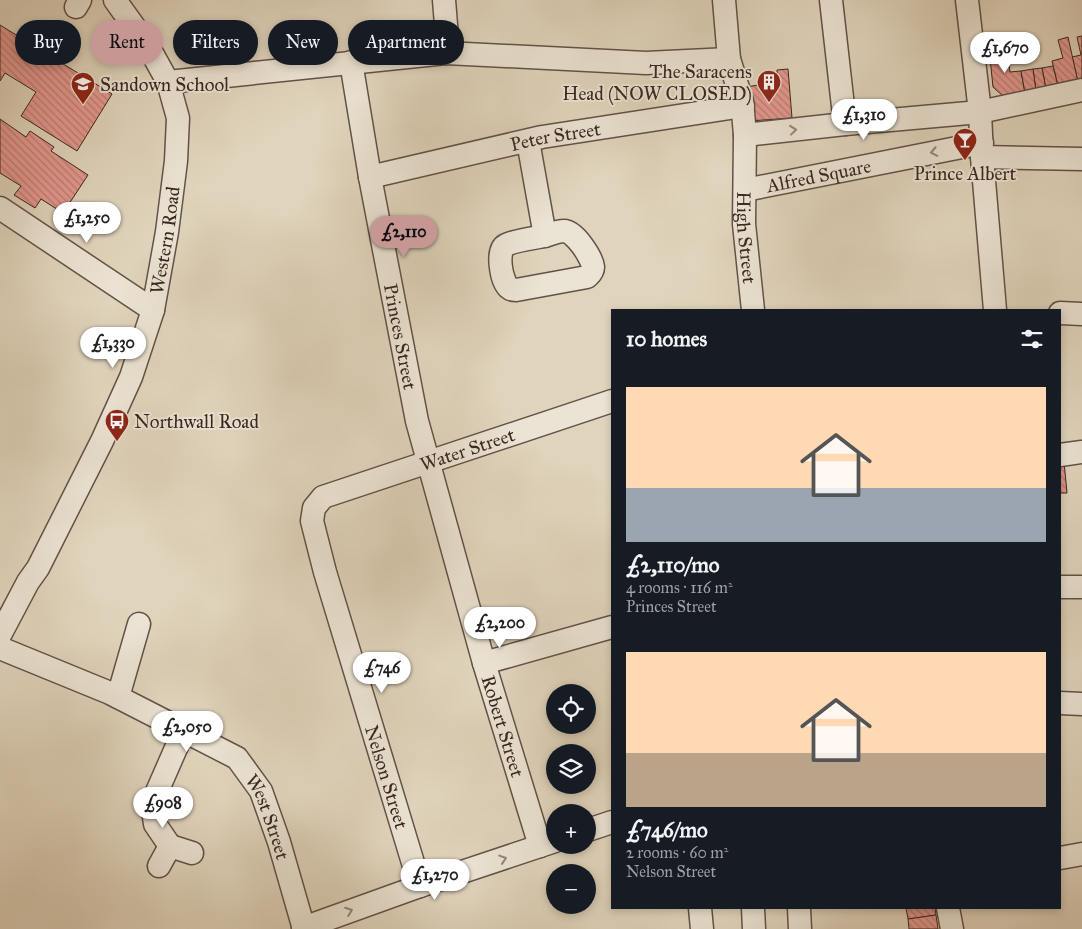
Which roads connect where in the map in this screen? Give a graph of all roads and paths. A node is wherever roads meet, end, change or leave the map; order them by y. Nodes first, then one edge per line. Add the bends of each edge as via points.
1 (115, 0) edge
2 (444, 0) edge
3 (724, 0) edge
4 (831, 0) edge
5 (967, 0) edge
6 (446, 20) edge
7 (464, 54) edge
8 (729, 59) junction
9 (348, 62) edge
10 (351, 65) edge
11 (168, 82) junction
12 (1082, 90) edge
13 (743, 106) junction
14 (980, 112) junction
15 (845, 124) junction
16 (745, 135) junction
17 (528, 140) junction
18 (982, 150) junction
19 (1082, 159) edge
20 (370, 177) junction
21 (745, 190) junction
22 (0, 208) edge
23 (545, 236) dead end
24 (753, 309) edge
25 (995, 309) edge
26 (153, 310) junction
27 (1061, 313) edge
28 (1082, 314) edge
29 (611, 400) edge
30 (1082, 452) edge
31 (1061, 455) edge
32 (427, 461) junction
33 (323, 497) joint
34 (1061, 587) edge
35 (1082, 587) edge
36 (139, 624) dead end
37 (611, 627) edge
38 (0, 635) edge
39 (0, 648) edge
40 (484, 663) junction
41 (118, 697) junction
42 (1061, 703) edge
43 (1082, 704) edge
44 (184, 730) junction
45 (611, 822) edge
46 (596, 827) edge
47 (546, 841) edge
48 (546, 844) edge
49 (170, 846) junction
50 (192, 853) dead end
51 (1082, 854) edge
52 (1061, 858) edge
53 (160, 866) dead end
54 (420, 886) junction
55 (753, 909) edge
56 (799, 909) edge
57 (948, 909) edge
58 (304, 928) edge
59 (754, 929) edge
60 (800, 929) edge
61 (952, 929) edge

1 - 11 street, Western Road via 148,46
2 - 6 street
3 - 8 street, High Street
4 - 15 street
5 - 14 street
7 - 8 street via 646,63
8 - 13 street, High Street
9 - 11 street
10 - 20 street, Princes Street
11 - 26 street, Western Road via 178,118 176,161
12 - 14 street
13 - 16 street, High Street
13 - 17 street, Peter Street
14 - 15 street
14 - 18 street
16 -> 15 street
16 - 21 street, High Street
17 - 20 street, Peter Street
17 - 23 street
18 - 19 street, Alfred Square
18 -> 21 street, Alfred Square
18 - 25 street
20 - 32 street, Princes Street
21 - 24 street, High Street via 744,224
22 - 26 street
26 - 38 street, Western Road via 130,377 102,441
27 - 28 street
29 - 32 street, Water Street
30 - 31 street
32 - 33 street, Water Street
32 - 40 street, Robert Street
33 - 54 street, Nelson Street via 314,508 312,521
34 - 35 street
36 - 41 street
37 - 40 street
39 - 41 street, West Street
40 - 47 street, Robert Street
41 - 44 street, West Street
42 - 43 street
44 - 49 street via 152,803 155,824
44 - 58 street, West Street via 237,758 261,791
45 - 46 street
54 -> 48 street
49 - 50 street
49 - 53 street
51 - 52 street
58 -> 54 street
55 - 59 street
56 - 60 street
57 - 61 street

